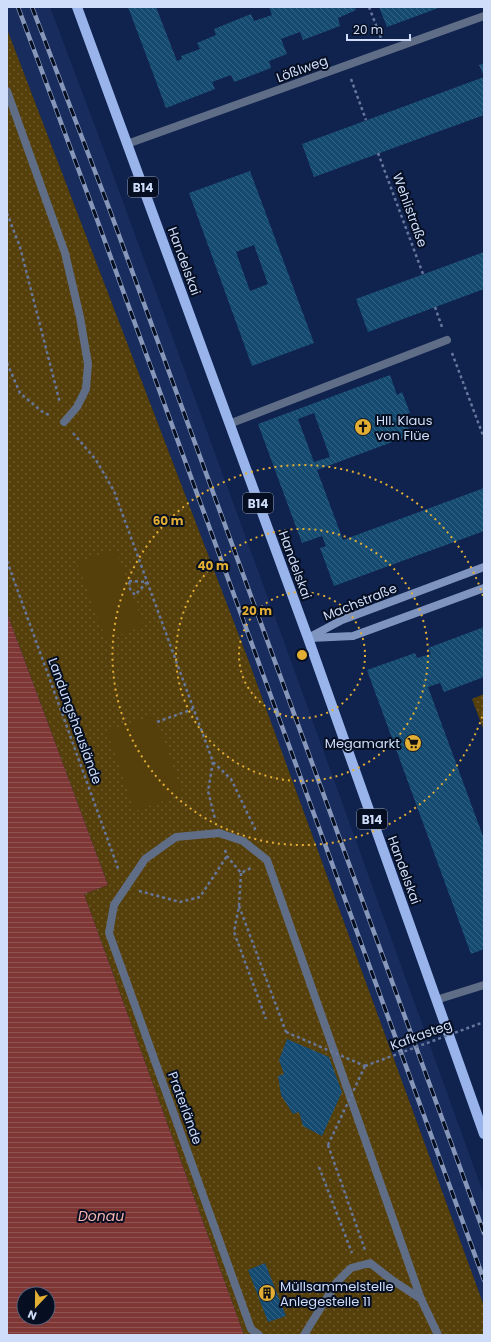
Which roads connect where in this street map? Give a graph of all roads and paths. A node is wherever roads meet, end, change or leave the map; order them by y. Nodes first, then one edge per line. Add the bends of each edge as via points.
1 (76, 7) edge
2 (369, 7) edge
3 (484, 16) edge
4 (386, 51) junction
5 (346, 66) junction
6 (7, 90) edge
7 (366, 120) dead end
8 (127, 144) junction
9 (378, 153) dead end
10 (7, 213) edge
11 (423, 274) dead end
12 (435, 307) dead end
13 (447, 340) junction
14 (7, 363) edge
15 (64, 422) junction
16 (229, 424) junction
17 (484, 438) edge
18 (7, 561) edge
19 (484, 567) edge
20 (147, 582) junction
21 (484, 588) edge
22 (308, 638) junction
23 (194, 709) junction
24 (157, 722) dead end
25 (256, 832) dead end
26 (227, 856) dead end
27 (241, 873) dead end
28 (125, 888) junction
29 (239, 906) junction
30 (484, 985) edge
31 (436, 1000) junction
32 (266, 1019) dead end
33 (484, 1022) edge
34 (365, 1066) junction
35 (484, 1134) edge
36 (319, 1167) dead end
37 (370, 1263) junction
38 (422, 1299) junction
39 (259, 1335) edge
40 (304, 1335) edge
41 (438, 1335) edge

1 - 8 main road, Handelskai / B14
2 - 4 path
3 - 4 street, Lößlweg
4 - 5 street, Lößlweg
5 - 7 path
5 - 8 street, Lößlweg
6 - 15 street via 66,253 80,317 88,364 86,389 77,407
8 - 16 main road, Handelskai / B14
9 - 11 path, Wehlistraße
10 - 15 path via 20,247 54,374
12 - 13 path
13 - 16 street
13 - 17 path
14 - 15 path via 20,393 41,411
15 - 20 path via 96,460 114,491
16 - 22 main road, Handelskai / B14
18 - 28 path, Landungshauslände
19 - 22 main road, Machstraße via 342,620
20 - 20 path via 129,581 130,589 135,595
20 - 23 path
21 - 22 main road, Machstraße via 353,636
22 - 31 main road, Handelskai / B14
23 - 24 path
23 - 25 path via 213,762 232,779
26 - 28 path via 200,897 180,902
27 - 29 path
28 - 38 street, Praterlände via 145,859 176,837 219,833 243,841 267,860
28 - 39 street, Praterlände via 114,905 108,933 251,1329
29 - 32 path via 234,932
29 - 34 path, bridge via 286,1032
30 - 31 street
31 - 35 main road, Handelskai / B14
33 - 34 path, Kafkasteg, bridge
34 - 37 path, bridge via 328,1145
36 - 37 path via 352,1253
37 - 38 street
37 - 40 street via 351,1268 336,1282
38 - 41 street, Praterlände

